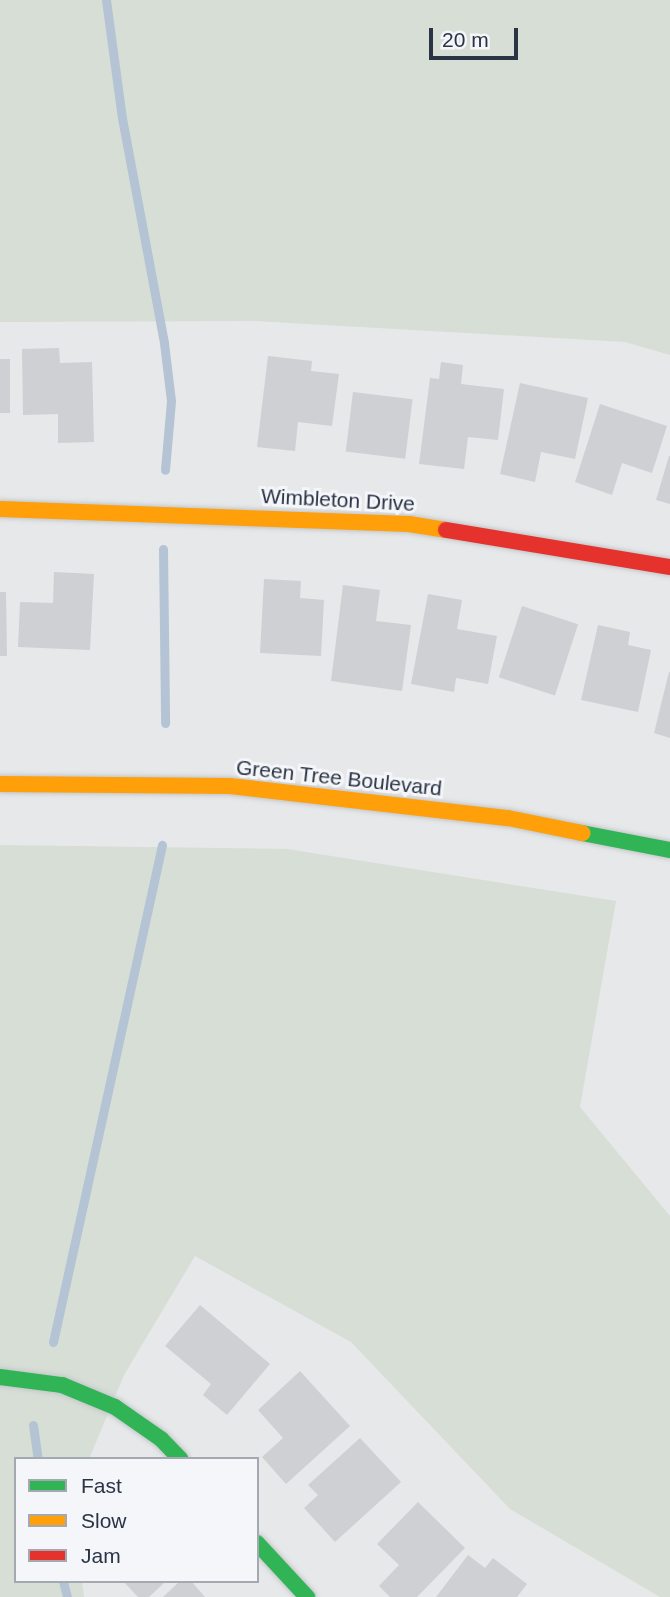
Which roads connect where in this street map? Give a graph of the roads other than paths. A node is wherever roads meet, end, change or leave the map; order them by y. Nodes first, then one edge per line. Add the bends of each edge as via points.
1 (0, 509) edge
2 (670, 567) edge
3 (0, 784) edge
4 (670, 850) edge
5 (0, 1377) edge
6 (178, 1457) edge
7 (259, 1545) edge
8 (307, 1597) edge

1 - 2 street, Wimbleton Drive via 409,524
3 - 4 street, Green Tree Boulevard via 230,786 508,818
5 - 6 street via 62,1385 115,1407 161,1438
7 - 8 street

